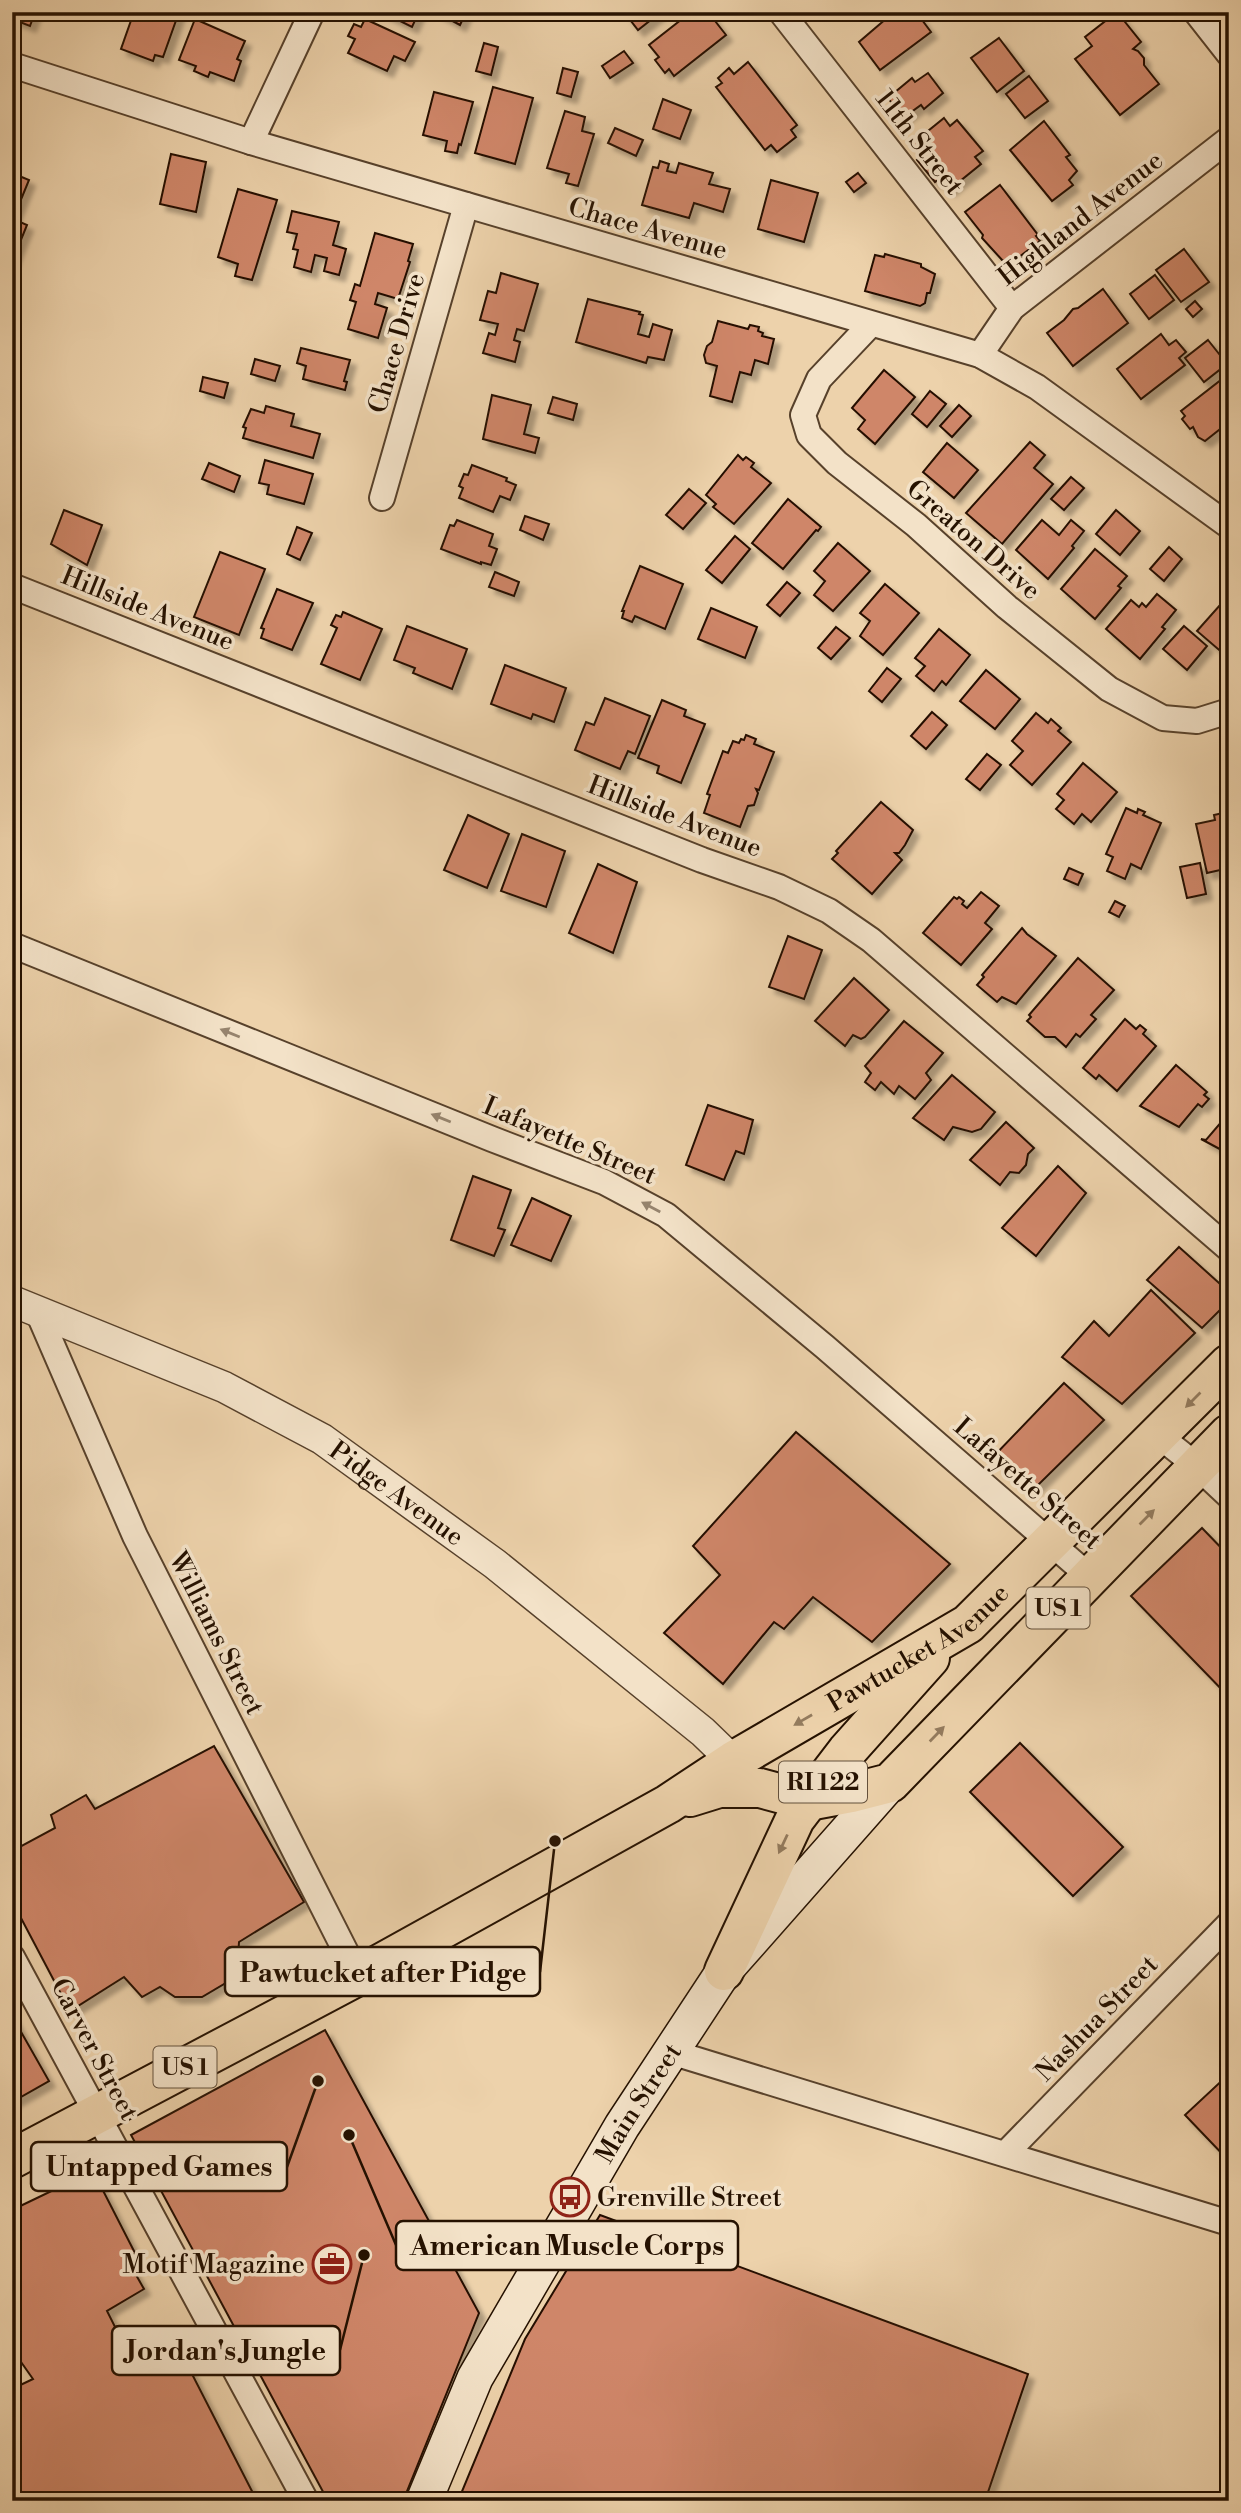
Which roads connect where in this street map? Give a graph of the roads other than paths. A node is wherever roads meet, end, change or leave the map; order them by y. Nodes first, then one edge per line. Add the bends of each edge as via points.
1 (312, 12) edge
2 (781, 12) edge
3 (1196, 12) edge
4 (1229, 54) edge
5 (12, 65) edge
6 (1229, 139) edge
7 (251, 142) junction
8 (466, 205) junction
9 (1012, 309) junction
10 (871, 324) junction
11 (980, 355) junction
12 (382, 498) dead end
13 (1229, 526) edge
14 (12, 586) edge
15 (1229, 711) edge
16 (12, 945) edge
17 (1229, 1249) edge
18 (25, 1306) edge
19 (1229, 1364) edge
20 (1229, 1434) edge
21 (1158, 1435) junction
22 (1197, 1466) junction
23 (1229, 1496) edge
24 (1051, 1542) junction
25 (1089, 1576) junction
26 (968, 1624) junction
27 (733, 1761) junction
28 (890, 1783) junction
29 (808, 1801) junction
30 (668, 1804) junction
31 (1229, 1924) edge
32 (12, 1957) edge
33 (724, 1971) junction
34 (358, 1976) junction
35 (671, 2052) junction
36 (96, 2114) junction
37 (1006, 2153) junction
38 (12, 2159) edge
39 (1229, 2223) edge
40 (306, 2501) edge
41 (424, 2501) edge

1 - 7 street
2 - 9 street, 11th Street
3 - 4 street
5 - 7 street, Chace Avenue
6 - 9 street, Highland Avenue
7 - 8 street, Chace Avenue
8 - 10 street, Chace Avenue
8 - 12 street, Chace Drive
9 - 11 street, Highland Avenue
10 - 11 street, Chace Avenue
10 - 15 street, Greaton Drive via 819,379 803,415 809,435 1109,690 1163,718 1197,721
11 - 13 street, Chace Avenue via 1037,387
14 - 17 street, Hillside Avenue via 779,887 829,911 871,940
24 -> 16 street, Lafayette Street via 667,1215 604,1182
18 - 27 street, Pidge Avenue via 224,1387 322,1439 495,1564
18 - 34 street, Williams Street via 135,1536
19 -> 21 main road, Pawtucket Avenue / US 1
20 - 22 main road, Pawtucket Avenue / US 1
21 - 22 street
21 - 24 main road, Pawtucket Avenue / US 1
22 - 23 street
25 -> 22 main road, Pawtucket Avenue / US 1
24 - 25 street, Lafayette Street
24 - 26 main road, Pawtucket Avenue / US 1
28 -> 25 main road, Pawtucket Avenue / US 1
26 -> 27 main road, Pawtucket Avenue / US 1
26 - 29 main road, Main Street / RI 122 via 929,1659
27 - 30 main road, Pawtucket Avenue / US 1
28 - 29 main road, Pawtucket Avenue / US 1
28 - 33 main road, Main Street / RI 122
29 - 30 main road, Pawtucket Avenue / US 1 via 760,1788 719,1788
29 -> 33 main road, Main Street / RI 122 via 795,1819
30 - 34 main road, Pawtucket Avenue / US 1
31 - 37 street, Nashua Street
32 - 36 street, Carver Street
33 - 35 main road, Main Street / RI 122
34 - 36 main road, Pawtucket Avenue / US 1
35 - 37 street
35 - 41 main road, Main Street / RI 122 via 622,2126 475,2378
36 - 38 main road, Pawtucket Avenue / US 1
36 - 40 street, Carver Street
37 - 39 street

